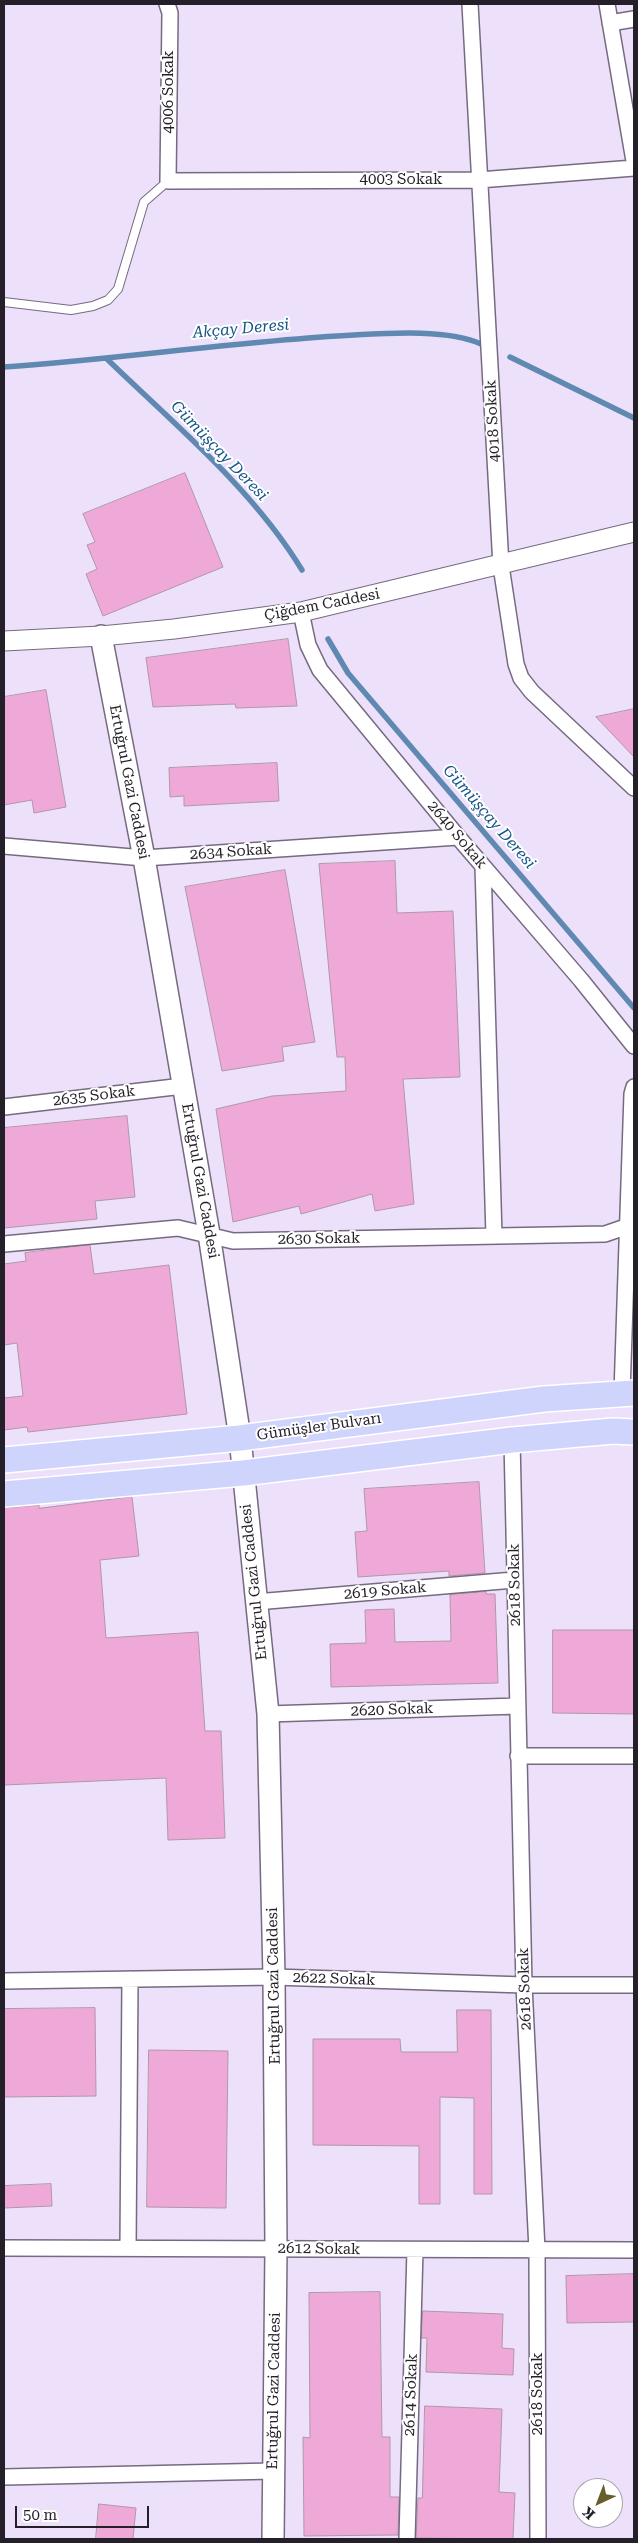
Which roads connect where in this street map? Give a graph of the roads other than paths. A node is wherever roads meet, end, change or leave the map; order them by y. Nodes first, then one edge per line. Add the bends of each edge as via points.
1 (167, 4) edge
2 (470, 4) edge
3 (607, 4) edge
4 (634, 18) edge
5 (610, 23) junction
6 (634, 162) edge
7 (634, 168) edge
8 (479, 180) junction
9 (168, 181) junction
10 (4, 302) edge
11 (634, 532) edge
12 (501, 566) junction
13 (301, 612) junction
14 (101, 636) junction
15 (4, 641) edge
16 (634, 788) edge
17 (458, 837) junction
18 (4, 846) edge
19 (144, 858) junction
20 (483, 866) junction
21 (634, 1046) edge
22 (184, 1086) junction
23 (634, 1087) edge
24 (4, 1107) edge
25 (632, 1224) edge
26 (209, 1234) junction
27 (494, 1236) junction
28 (4, 1244) edge
29 (628, 1393) edge
30 (634, 1432) edge
31 (240, 1438) junction
32 (512, 1440) junction
33 (4, 1460) edge
34 (243, 1473) junction
35 (4, 1494) edge
36 (514, 1580) junction
37 (256, 1602) junction
38 (517, 1706) junction
39 (268, 1714) junction
40 (518, 1756) junction
41 (634, 1756) edge
42 (274, 1977) junction
43 (130, 1979) junction
44 (4, 1981) edge
45 (524, 1985) junction
46 (634, 1985) edge
47 (4, 2248) edge
48 (128, 2248) junction
49 (276, 2248) junction
50 (414, 2250) junction
51 (537, 2250) junction
52 (634, 2250) edge
53 (274, 2471) junction
54 (4, 2477) edge
55 (273, 2539) edge
56 (407, 2539) edge
57 (538, 2539) edge

1 - 9 street, 4006 Sokak via 170,13
2 - 8 street, 4018 Sokak
3 - 5 street
4 - 5 street
5 - 6 street
7 - 8 street, 4003 Sokak
8 - 9 street, 4003 Sokak
8 - 12 street, 4018 Sokak
9 - 10 lane via 144,202 118,289 108,300 71,310
11 - 12 street, Çiğdem Caddesi
12 - 13 street, Çiğdem Caddesi
12 - 16 street, 4018 Sokak via 521,678
13 - 14 street, Çiğdem Caddesi via 174,630
13 - 17 street, 2640 Sokak via 308,645 320,670
14 - 15 street, Çiğdem Caddesi
14 - 19 main road, Ertuğrul Gazi Caddesi
17 - 19 street, 2634 Sokak
17 - 20 street, 2640 Sokak
18 - 19 street, 2634 Sokak
19 - 22 main road, Ertuğrul Gazi Caddesi
20 - 21 street, 2640 Sokak
20 - 27 street
22 - 24 street, 2635 Sokak
22 - 26 main road, Ertuğrul Gazi Caddesi
23 - 25 street
25 - 27 street, 2630 Sokak via 605,1234
25 - 29 street
26 - 27 street, 2630 Sokak via 233,1241
26 - 28 street, 2630 Sokak via 178,1228
26 - 31 main road, Ertuğrul Gazi Caddesi
29 - 31 main road, Gümüşler Bulvarı via 544,1398
30 - 32 main road
31 - 33 main road, Gümüşler Bulvarı
31 - 34 main road, Ertuğrul Gazi Caddesi
32 - 34 main road
32 - 36 street, 2618 Sokak
34 - 35 main road
34 - 37 main road, Ertuğrul Gazi Caddesi
36 - 37 street, 2619 Sokak
36 - 38 street, 2618 Sokak
37 - 39 main road, Ertuğrul Gazi Caddesi
38 - 39 street, 2620 Sokak
38 - 40 street, 2618 Sokak
39 - 42 main road, Ertuğrul Gazi Caddesi
40 - 41 street
40 - 45 street, 2618 Sokak
42 - 43 street, 2622 Sokak
42 - 45 street, 2622 Sokak
42 - 49 main road, Ertuğrul Gazi Caddesi
43 - 44 street, 2622 Sokak
43 - 48 street
45 - 46 street, 2622 Sokak
45 - 51 street, 2618 Sokak
47 - 48 street, 2612 Sokak
48 - 49 street, 2612 Sokak
49 - 50 street, 2612 Sokak
49 - 53 main road, Ertuğrul Gazi Caddesi
50 - 51 street, 2612 Sokak
50 - 56 street, 2614 Sokak
51 - 52 street, 2612 Sokak
51 - 57 street, 2618 Sokak
53 - 54 street
53 - 55 main road, Ertuğrul Gazi Caddesi

